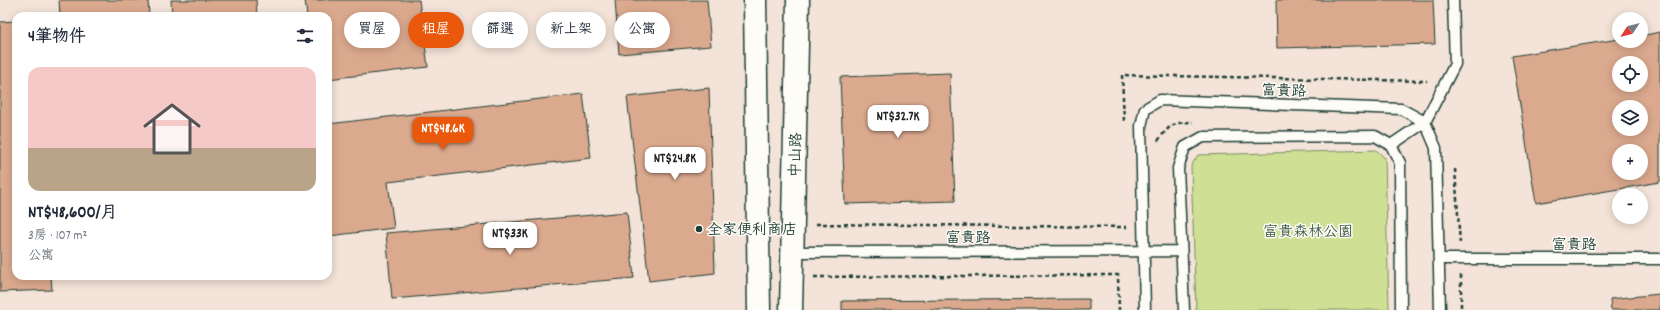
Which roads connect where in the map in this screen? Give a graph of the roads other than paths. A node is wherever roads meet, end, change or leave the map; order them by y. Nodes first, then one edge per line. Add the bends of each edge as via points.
1 (755, 0) edge
2 (798, 0) edge
3 (1453, 0) edge
4 (1425, 122) junction
5 (1391, 145) junction
6 (1181, 251) junction
7 (792, 252) junction
8 (1143, 252) junction
9 (1660, 258) edge
10 (1439, 259) junction
11 (759, 310) edge
12 (791, 310) edge
13 (1145, 310) edge
14 (1184, 310) edge
15 (1401, 310) edge
16 (1440, 310) edge

1 - 11 main road
2 - 7 main road, 中山路
3 - 4 lane via 1455,64
4 - 5 lane
4 - 8 lane, 富貴路 via 1401,109 1160,100 1145,109 1141,126
4 - 10 lane via 1436,148
5 - 6 lane via 1376,136 1203,137 1185,147 1178,168
5 - 15 lane via 1400,163
6 - 8 lane, 富貴路
6 - 14 lane
7 - 8 lane, 富貴路
7 - 12 main road, 中山路
8 - 13 lane, 富貴路
9 - 10 lane, 富貴路
10 - 16 lane

